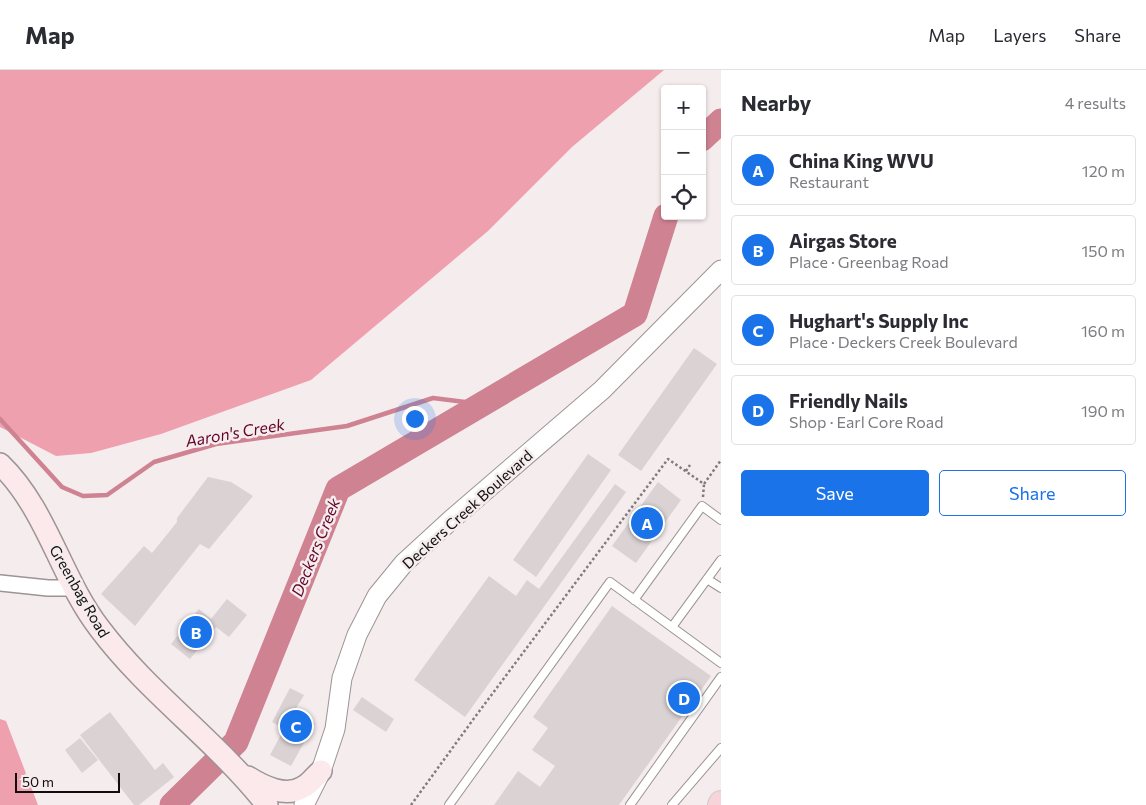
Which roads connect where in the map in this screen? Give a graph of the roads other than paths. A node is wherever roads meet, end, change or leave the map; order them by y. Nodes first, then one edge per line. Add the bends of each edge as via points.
1 (721, 270) edge
2 (0, 464) edge
3 (721, 520) edge
4 (721, 560) edge
5 (707, 579) junction
6 (0, 583) edge
7 (75, 588) junction
8 (721, 588) edge
9 (634, 600) junction
10 (672, 627) junction
11 (721, 663) edge
12 (721, 677) edge
13 (721, 748) edge
14 (321, 771) junction
15 (241, 772) junction
16 (267, 805) edge
17 (304, 805) edge
18 (449, 805) edge
19 (630, 805) edge
20 (672, 805) edge

1 - 14 street, Deckers Creek Boulevard via 602,390 404,563 377,596 357,635 342,678 335,729
2 - 7 main road, Greenbag Road via 21,489
3 - 9 lane via 702,506
4 - 5 lane
5 - 8 lane
5 - 10 lane
6 - 7 street
7 - 15 main road, Greenbag Road via 98,628 140,678
9 - 10 lane
9 - 18 lane via 610,582
10 - 11 lane
12 - 19 lane
13 - 20 lane
14 - 15 main road via 302,788 283,791 264,787
14 - 17 street, Deckers Creek Boulevard
15 - 16 main road, Greenbag Road

